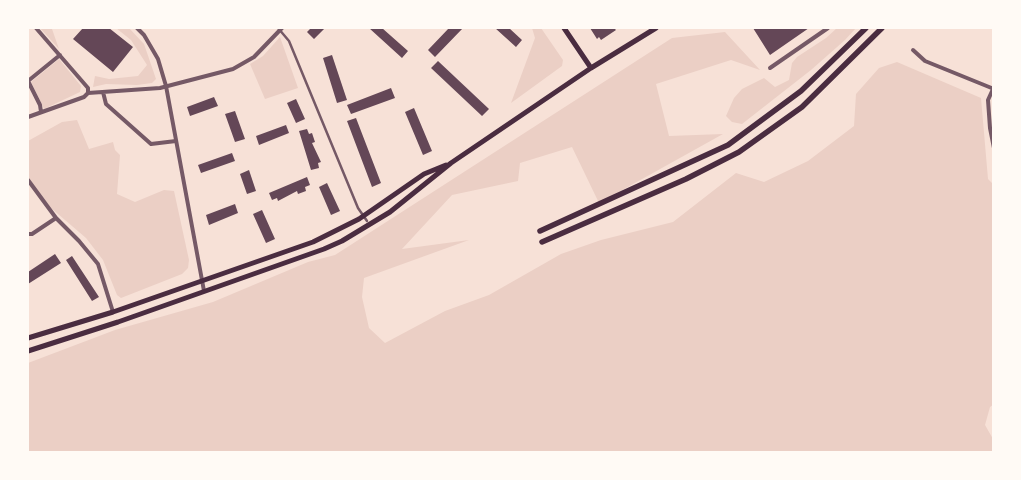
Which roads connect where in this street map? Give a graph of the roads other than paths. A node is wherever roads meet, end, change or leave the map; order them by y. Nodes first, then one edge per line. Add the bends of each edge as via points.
1 (36, 28) edge
2 (137, 28) edge
3 (280, 28) edge
4 (564, 28) edge
5 (656, 28) edge
6 (828, 28) edge
7 (866, 28) edge
8 (882, 28) edge
9 (913, 50) dead end
10 (60, 56) junction
11 (591, 68) junction
12 (770, 68) dead end
13 (28, 81) edge
14 (166, 86) junction
15 (993, 89) edge
16 (103, 92) junction
17 (88, 93) junction
18 (41, 112) junction
19 (28, 117) edge
20 (176, 141) junction
21 (994, 148) edge
22 (451, 163) junction
23 (28, 180) edge
24 (56, 218) junction
25 (367, 221) dead end
26 (540, 231) dead end
27 (28, 234) edge
28 (542, 242) dead end
29 (201, 281) junction
30 (204, 291) junction
31 (113, 312) junction
32 (28, 338) edge
33 (28, 351) edge

1 - 10 street
2 - 14 street via 158,59
3 - 14 street via 254,57 232,69
3 - 25 street via 289,41 358,208
4 - 11 main road
5 - 11 main road
6 - 12 street
7 - 26 highway via 801,91 728,145
8 - 28 highway via 802,107 739,152 686,180
9 - 15 street via 925,61
10 - 13 street
10 - 17 street via 88,88
11 - 22 main road
13 - 18 street
14 - 16 street
14 - 20 street
15 - 21 street via 988,100
16 - 17 street
16 - 20 street via 106,104 151,144
17 - 18 street
18 - 19 street
20 - 29 street
22 - 29 main road via 424,174 359,219 328,235
22 - 30 main road via 431,182 363,230 324,249
23 - 24 street
24 - 27 street
24 - 31 street via 98,264
29 - 30 street
29 - 31 main road
30 - 33 main road
31 - 32 main road

